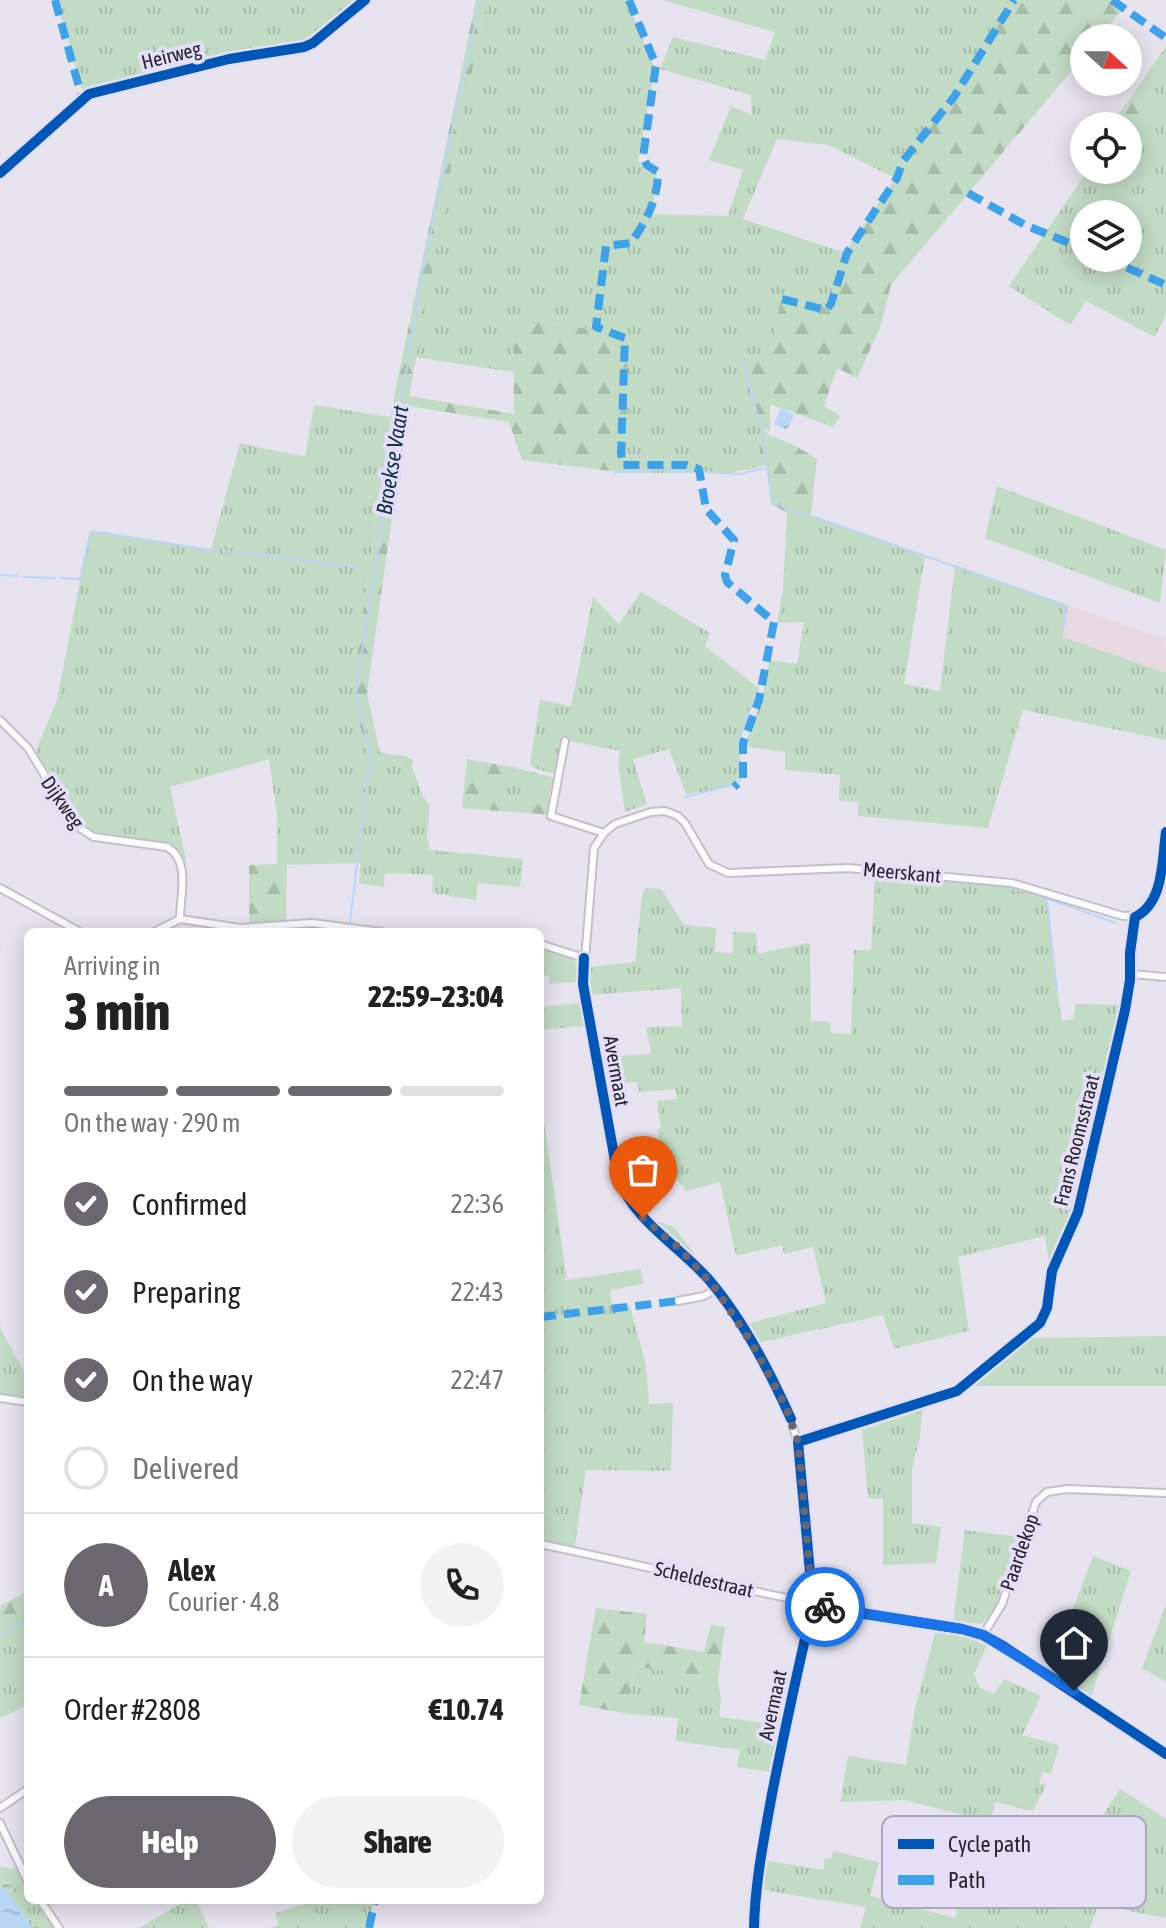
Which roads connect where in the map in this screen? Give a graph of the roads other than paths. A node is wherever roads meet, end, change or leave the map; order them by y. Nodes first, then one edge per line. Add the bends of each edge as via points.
1 (365, 0) edge
2 (0, 173) edge
3 (0, 720) edge
4 (565, 741) dead end
5 (1166, 832) edge
6 (604, 833) junction
7 (0, 888) edge
8 (1135, 917) junction
9 (180, 919) junction
10 (73, 928) edge
11 (162, 928) edge
12 (240, 928) edge
13 (240, 928) edge
14 (356, 928) edge
15 (544, 945) edge
16 (584, 958) junction
17 (1130, 974) junction
18 (1166, 977) edge
19 (716, 1289) junction
20 (678, 1301) dead end
21 (0, 1398) edge
22 (24, 1401) edge
23 (798, 1442) junction
24 (1166, 1493) edge
25 (544, 1545) edge
26 (816, 1603) junction
27 (983, 1635) junction
28 (1166, 1754) edge
29 (24, 1792) edge
30 (0, 1808) edge
31 (0, 1823) edge
32 (24, 1874) edge
33 (43, 1904) edge
34 (59, 1928) edge
35 (754, 1928) edge

1 - 2 street, Heirweg via 304,47 229,59 89,94
3 - 9 street, Dijkweg via 28,748 84,833 173,850 181,864
4 - 6 street via 551,816
5 - 8 street via 1154,899
6 - 8 street, Meerskant via 615,824 665,811 685,823 709,864 728,873 848,868 1012,883
6 - 16 street via 592,857
7 - 10 street
8 - 17 street, Frans Roomsstraat
9 - 11 street
9 - 12 street
13 - 14 street via 312,923
15 - 16 street
16 - 19 street, Avermaat via 583,984 622,1189 643,1218
17 - 18 street
17 - 23 street, Frans Roomsstraat via 1078,1212 1052,1271 1040,1323 957,1391
19 - 20 street
19 - 23 street, Avermaat via 754,1347
21 - 22 street
23 - 26 street, Avermaat
24 - 27 street, Paardekop via 1047,1492 1036,1502 1002,1604
25 - 26 street, Scheldestraat
26 - 27 street, Scheldestraat
26 - 35 street, Avermaat via 770,1803 755,1888
27 - 28 street, Scheldestraat
29 - 30 street
31 - 32 street
33 - 34 street

